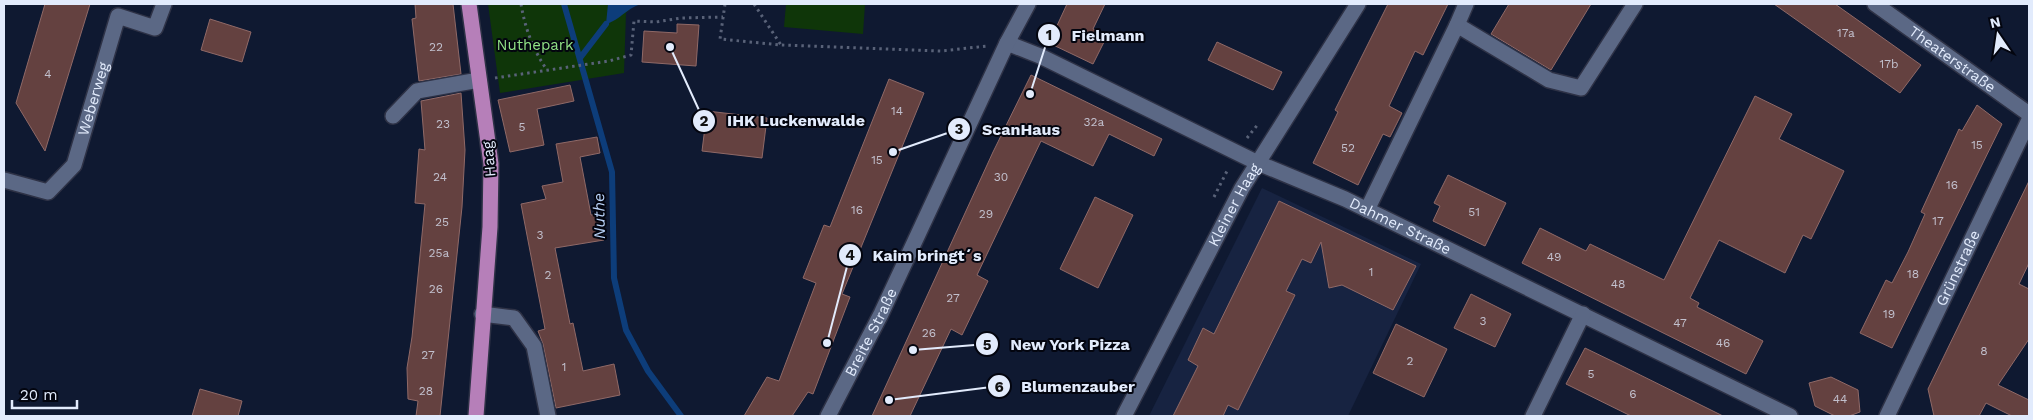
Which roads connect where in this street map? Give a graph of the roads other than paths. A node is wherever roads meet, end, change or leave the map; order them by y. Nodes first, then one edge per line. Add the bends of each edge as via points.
1 (164, 4) edge
2 (469, 4) edge
3 (1028, 4) edge
4 (1358, 4) edge
5 (1466, 4) edge
6 (1635, 4) edge
7 (1875, 4) edge
8 (1456, 25) junction
9 (1007, 43) junction
10 (479, 80) junction
11 (2029, 114) edge
12 (393, 116) dead end
13 (2029, 120) edge
14 (1258, 164) junction
15 (4, 180) edge
16 (1367, 210) junction
17 (482, 314) junction
18 (1583, 314) junction
19 (476, 416) edge
20 (548, 416) edge
21 (828, 416) edge
22 (1124, 416) edge
23 (1533, 416) edge
24 (1790, 416) edge
25 (1887, 416) edge

1 - 15 street, Weberweg via 155,28 118,16 74,165 48,192
2 - 10 main road, Haag
3 - 9 street, Breite Straße
4 - 14 street, Kleiner Haag
5 - 8 street
6 - 8 street via 1581,88 1549,80
7 - 11 street, Theaterstraße
8 - 16 street
9 - 14 street, Dahmer Straße via 1040,56
9 - 21 street, Breite Straße via 882,314
10 - 12 street via 417,91
10 - 17 main road, Haag via 491,164 490,227
13 - 25 street, Grünstraße
14 - 16 street, Dahmer Straße
14 - 22 street, Kleiner Haag via 1237,197
16 - 18 street, Dahmer Straße
17 - 19 main road, Haag
17 - 20 street via 514,318 534,346
18 - 23 street
18 - 24 street, Dahmer Straße

